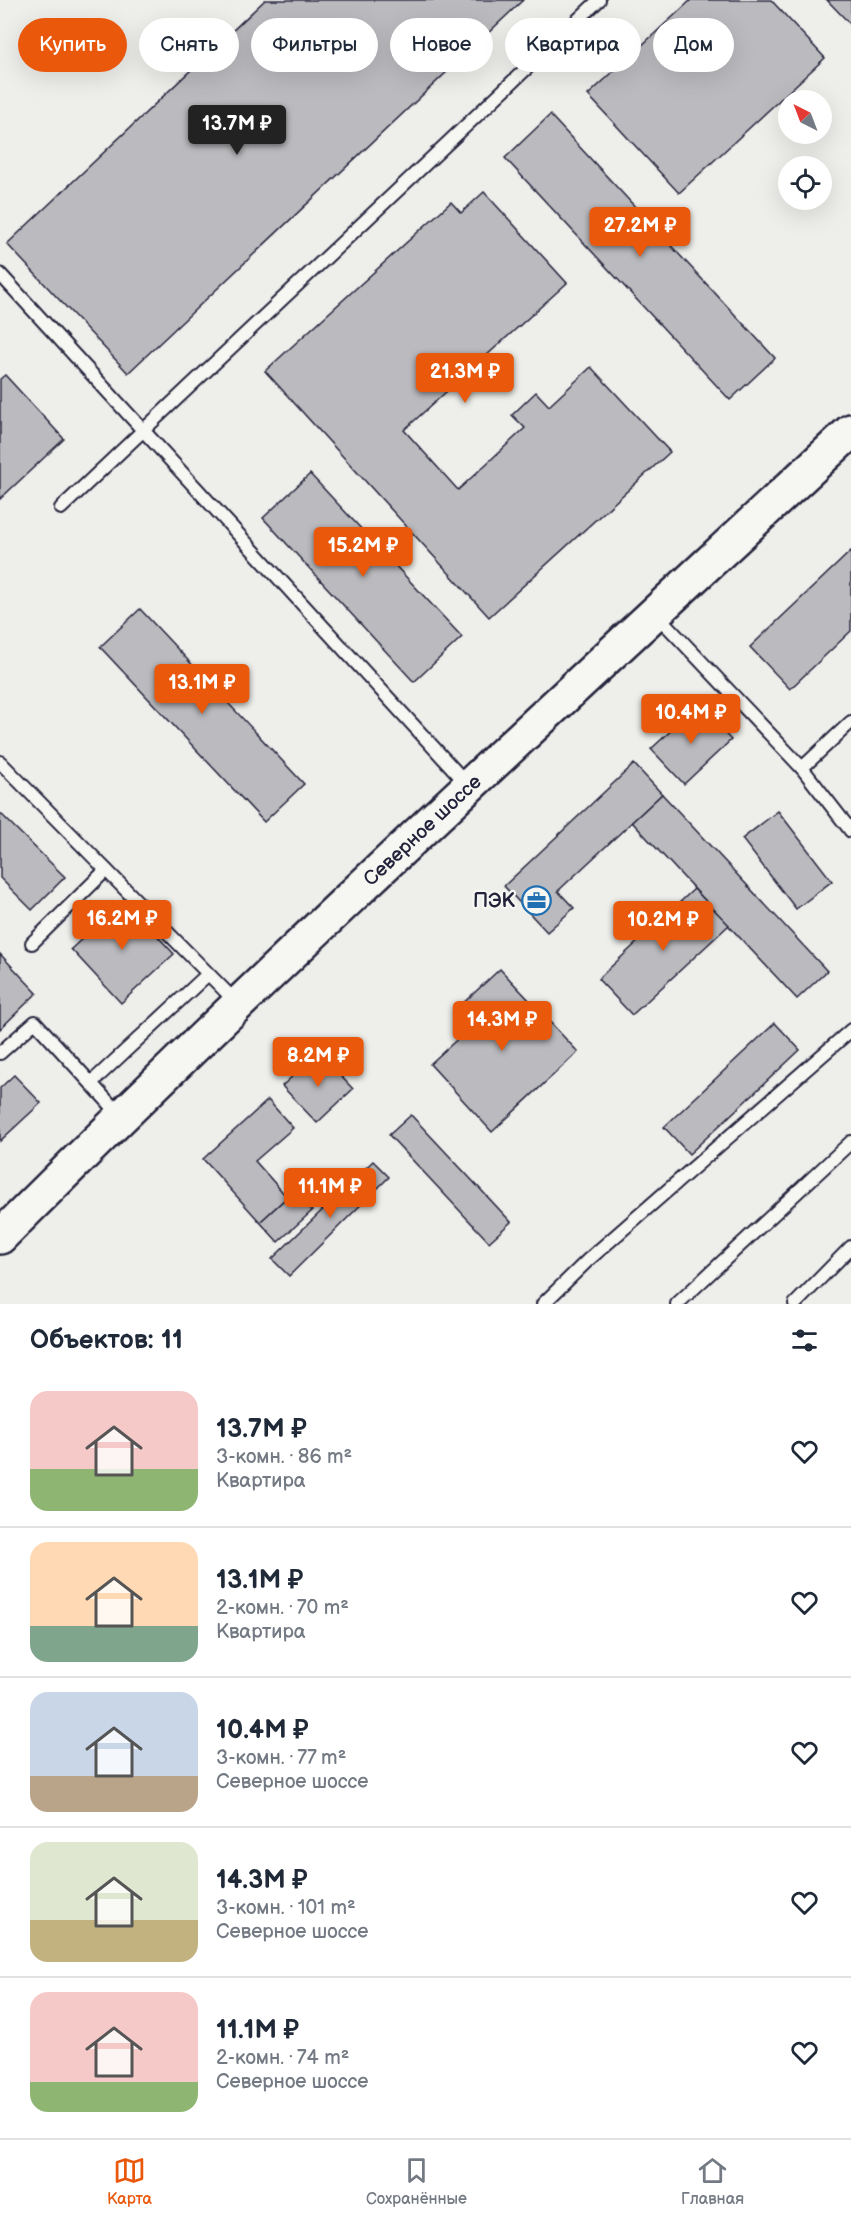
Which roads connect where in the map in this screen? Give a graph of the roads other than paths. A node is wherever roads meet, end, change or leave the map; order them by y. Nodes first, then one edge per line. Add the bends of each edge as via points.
1 (599, 0) edge
2 (0, 274) edge
3 (145, 430) junction
4 (851, 431) edge
5 (61, 508) dead end
6 (656, 613) junction
7 (851, 722) edge
8 (0, 762) edge
9 (802, 768) junction
10 (468, 786) junction
11 (851, 831) edge
12 (106, 870) junction
13 (32, 943) dead end
14 (208, 974) junction
15 (239, 1005) junction
16 (851, 1030) edge
17 (0, 1053) edge
18 (91, 1083) junction
19 (121, 1116) junction
20 (851, 1142) edge
21 (0, 1237) edge
22 (851, 1247) edge
23 (543, 1304) edge
24 (677, 1304) edge
25 (795, 1304) edge

1 - 3 lane
2 - 3 lane
3 - 5 lane
3 - 10 lane
4 - 6 main road, Северное шоссе
6 - 9 lane
6 - 10 main road, Северное шоссе
7 - 9 lane
8 - 12 lane
9 - 11 lane
10 - 15 main road, Северное шоссе
12 - 13 lane
12 - 14 lane
14 - 15 lane
14 - 18 lane
15 - 19 main road, Северное шоссе
16 - 23 lane
17 - 18 lane via 35,1022
18 - 19 lane
19 - 21 main road, Северное шоссе
20 - 24 lane
22 - 25 lane

